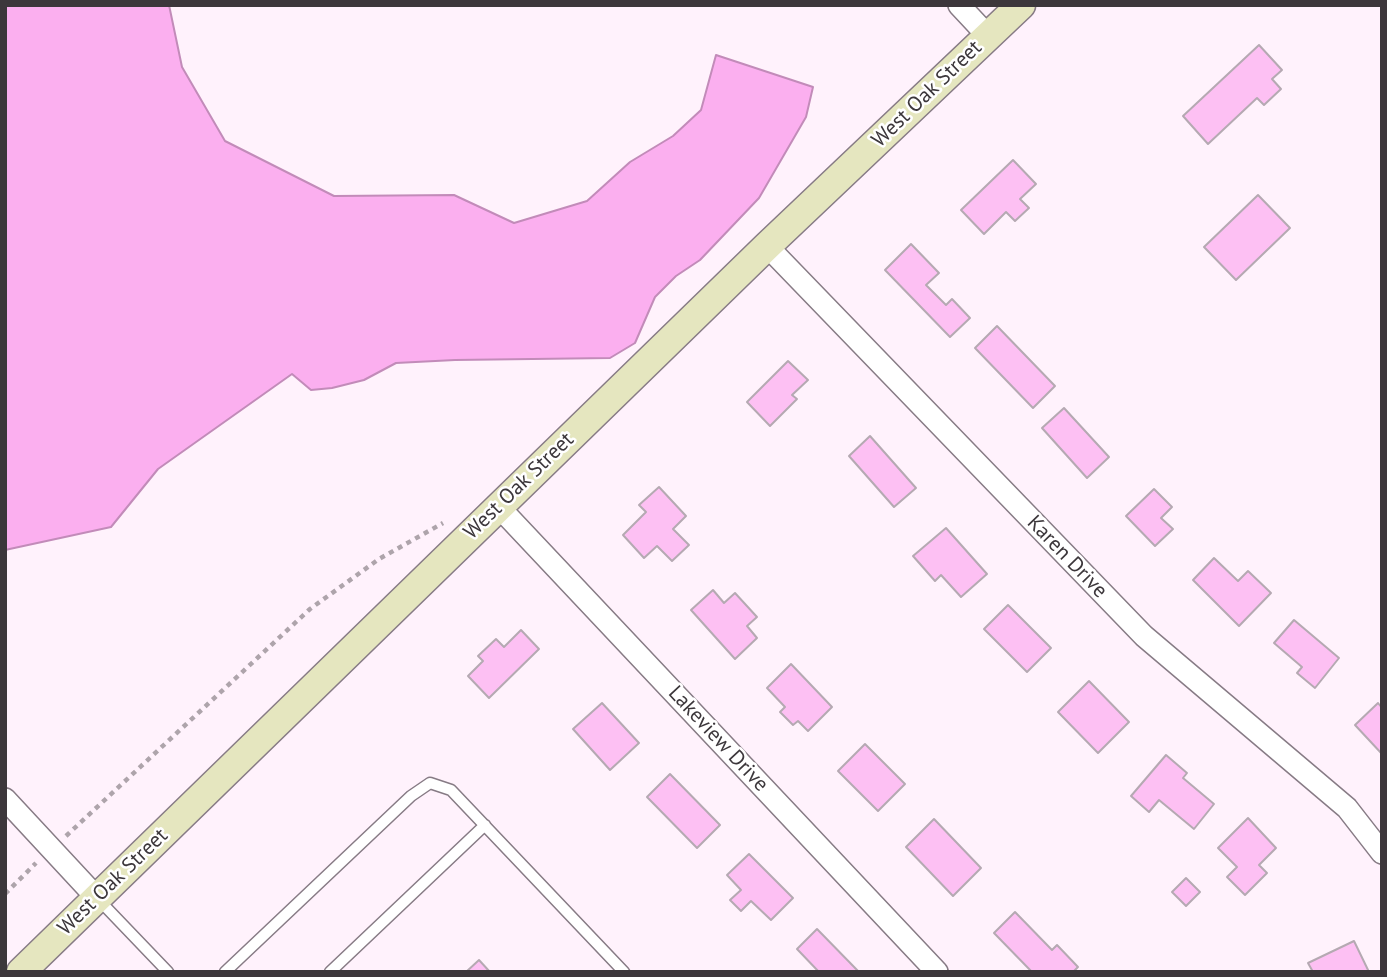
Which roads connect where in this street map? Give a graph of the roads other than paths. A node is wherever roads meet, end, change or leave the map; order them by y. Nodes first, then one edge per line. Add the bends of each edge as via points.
1 (959, 5) edge
2 (1021, 5) edge
3 (988, 36) junction
4 (767, 246) junction
5 (498, 506) junction
6 (5, 799) edge
7 (485, 825) junction
8 (1382, 853) edge
9 (97, 898) junction
10 (21, 972) edge
11 (168, 972) edge
12 (225, 972) edge
13 (330, 972) edge
14 (624, 972) edge
15 (937, 972) edge

1 - 3 street
2 - 3 main road, West Oak Street
3 - 4 main road, West Oak Street
4 - 5 main road, West Oak Street
4 - 8 street, Karen Drive via 1144,636 1348,808
5 - 9 main road, West Oak Street
5 - 15 street, Lakeview Drive
6 - 9 street
7 - 12 lane via 451,790 430,783
7 - 13 lane
7 - 14 lane
9 - 10 main road, West Oak Street
9 - 11 lane

